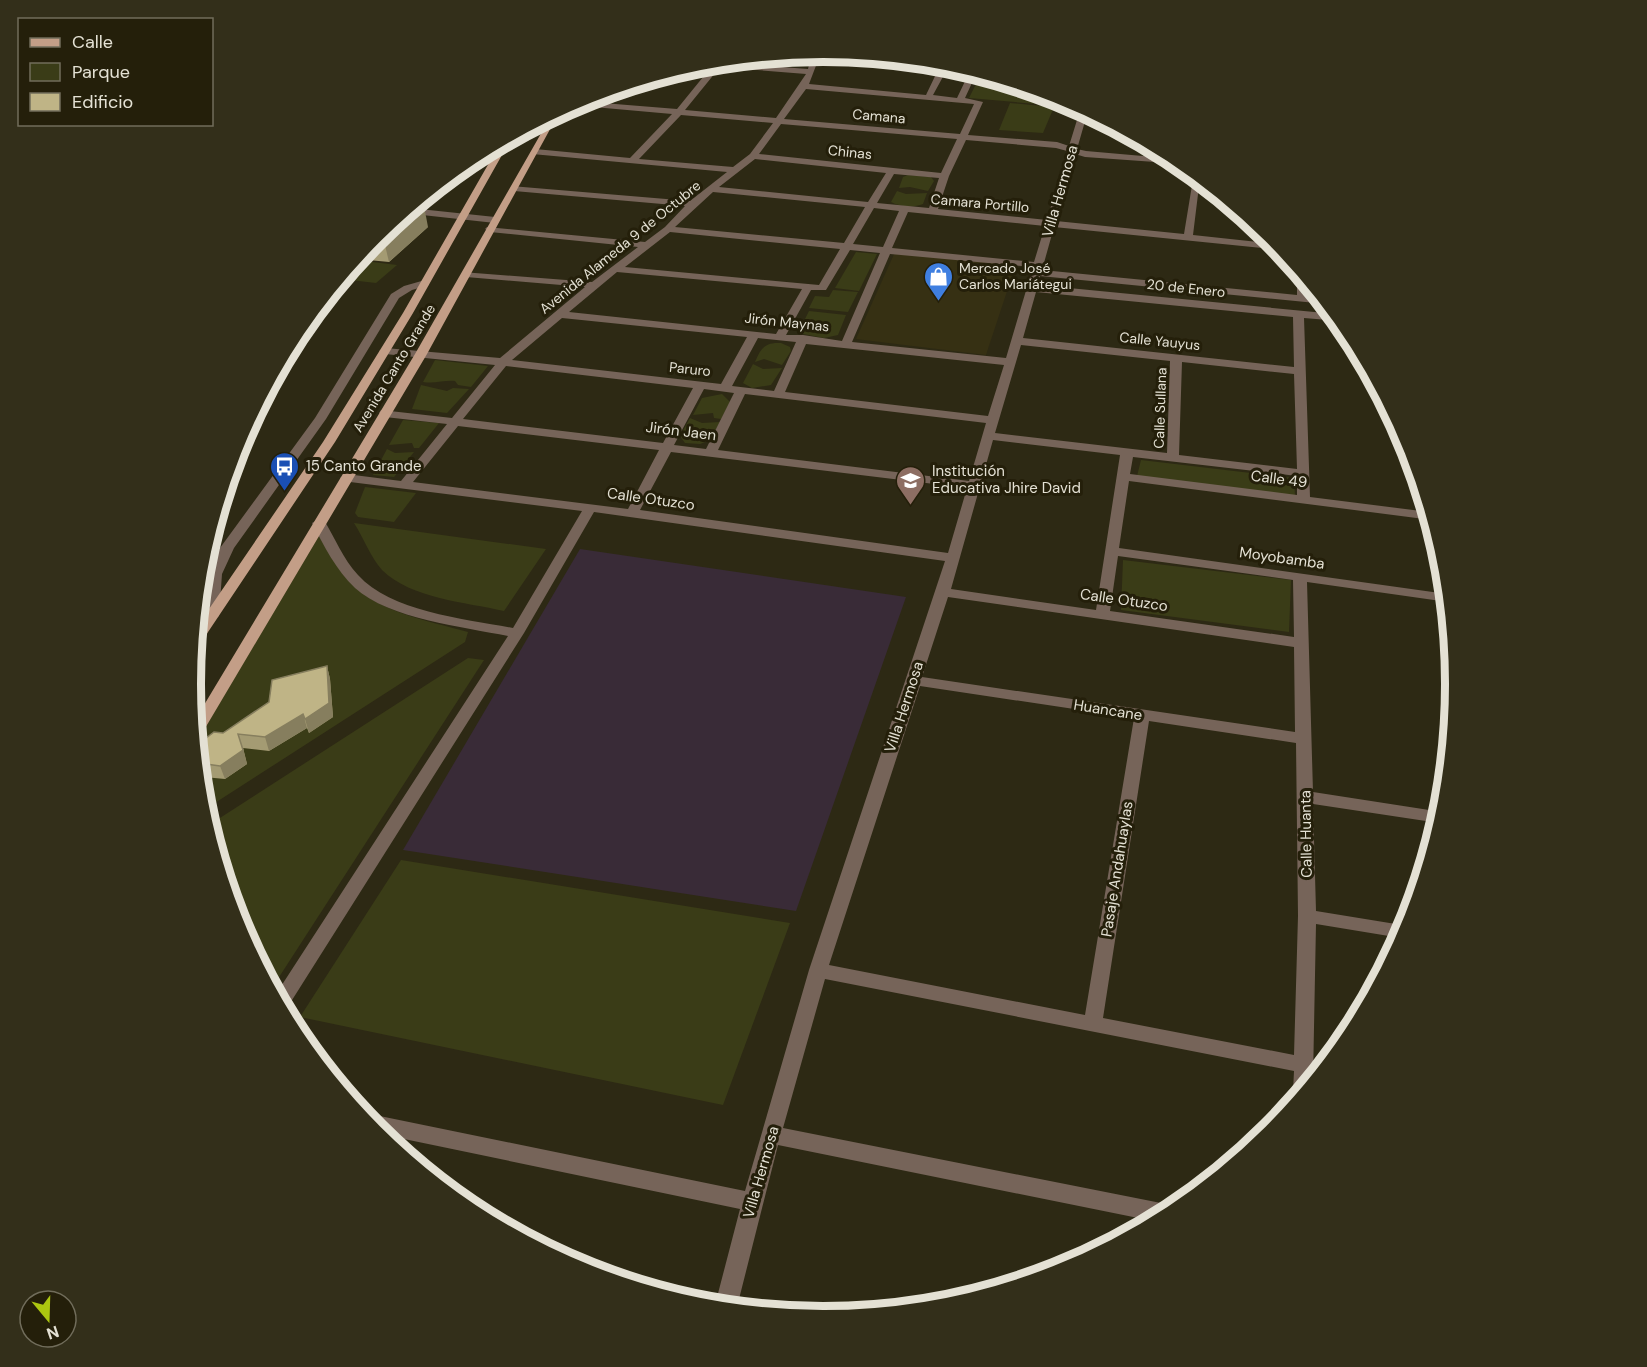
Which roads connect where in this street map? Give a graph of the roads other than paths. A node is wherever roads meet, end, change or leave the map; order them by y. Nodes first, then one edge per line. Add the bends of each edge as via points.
1 (813, 62) edge
2 (747, 67) edge
3 (712, 72) edge
4 (811, 72) junction
5 (941, 72) edge
6 (970, 79) edge
7 (804, 86) junction
8 (928, 98) junction
9 (960, 100) junction
10 (596, 105) edge
11 (679, 112) junction
12 (1081, 118) edge
13 (779, 120) junction
14 (550, 125) edge
15 (963, 136) junction
16 (1071, 150) junction
17 (535, 152) junction
18 (498, 154) edge
19 (753, 156) junction
20 (1157, 159) edge
21 (632, 161) junction
22 (737, 170) junction
23 (892, 170) junction
24 (944, 176) junction
25 (1195, 185) edge
26 (514, 188) junction
27 (713, 189) junction
28 (692, 204) junction
29 (871, 206) junction
30 (904, 210) junction
31 (418, 212) edge
32 (932, 212) junction
33 (462, 216) junction
34 (1051, 223) junction
35 (493, 224) junction
36 (668, 229) junction
37 (1188, 238) junction
38 (649, 244) junction
39 (1264, 245) edge
40 (849, 246) junction
41 (886, 249) junction
42 (615, 269) junction
43 (466, 274) junction
44 (1036, 276) junction
45 (425, 283) junction
46 (594, 285) junction
47 (808, 287) junction
48 (1302, 287) edge
49 (1302, 299) junction
50 (1313, 300) edge
51 (559, 314) junction
52 (1298, 314) junction
53 (1326, 317) edge
54 (755, 333) junction
55 (780, 336) junction
56 (802, 338) junction
57 (1017, 341) junction
58 (846, 343) junction
59 (385, 351) junction
60 (421, 354) junction
61 (1176, 358) junction
62 (503, 362) junction
63 (1011, 362) junction
64 (1299, 371) junction
65 (700, 385) junction
66 (725, 387) junction
67 (742, 389) junction
68 (778, 394) junction
69 (385, 413) junction
70 (456, 420) junction
71 (992, 420) junction
72 (987, 436) junction
73 (666, 446) junction
74 (711, 452) junction
75 (1127, 453) junction
76 (1173, 458) junction
77 (1302, 473) junction
78 (1124, 477) junction
79 (346, 478) junction
80 (405, 484) junction
81 (972, 485) junction
82 (1304, 499) junction
83 (590, 508) junction
84 (632, 513) junction
85 (1421, 515) edge
86 (319, 523) junction
87 (1112, 551) junction
88 (952, 558) junction
89 (1300, 577) junction
90 (943, 592) junction
91 (1439, 597) edge
92 (1102, 613) junction
93 (212, 616) junction
94 (205, 620) edge
95 (205, 627) edge
96 (517, 633) junction
97 (1301, 643) junction
98 (913, 680) junction
99 (1142, 716) junction
100 (203, 719) edge
101 (1304, 739) junction
102 (1306, 797) junction
103 (1431, 816) edge
104 (1307, 916) junction
105 (1394, 930) edge
106 (818, 970) junction
107 (285, 995) edge
108 (1093, 1022) junction
109 (1303, 1065) junction
110 (1303, 1079) edge
111 (388, 1127) edge
112 (772, 1135) junction
113 (752, 1202) junction
114 (1152, 1211) edge
115 (728, 1298) edge

1 - 4 street, Avenida Alameda 9 de Octubre
2 - 4 street
3 - 11 street
4 - 7 street, Avenida Alameda 9 de Octubre
5 - 8 street
6 - 9 street
7 - 8 street
7 - 13 street, Avenida Alameda 9 de Octubre
8 - 9 street
9 - 15 street via 979,102
10 - 11 street, Camana
11 - 13 street, Camana
11 - 21 street
12 - 16 street, Villa Hermosa
13 - 15 street, Camana
13 - 19 street, Avenida Alameda 9 de Octubre
14 - 17 main road, Avenida Canto Grande
15 - 16 street, Camana via 1057,145
15 - 24 street
16 - 20 street, Camana
16 - 34 street, Villa Hermosa
17 - 21 street
17 - 26 main road, Avenida Canto Grande
18 - 33 main road, Avenida Canto Grande
19 - 22 street, Avenida Alameda 9 de Octubre
19 - 23 street, Chinas
21 - 22 street
22 - 27 street, Avenida Alameda 9 de Octubre
23 - 24 street, Chinas
23 - 29 street
24 - 32 street
25 - 37 street
26 - 28 street
26 - 35 main road, Avenida Canto Grande
27 - 28 street, Avenida Alameda 9 de Octubre
27 - 29 street, Camara Portillo
28 - 36 street, Avenida Alameda 9 de Octubre
29 - 30 street, Camara Portillo
29 - 40 street
30 - 32 street, Camara Portillo
30 - 41 street
31 - 33 street
32 - 34 street, Camara Portillo
33 - 35 street
33 - 45 main road, Avenida Canto Grande
34 - 37 street, Camara Portillo via 1068,228
34 - 44 street, Villa Hermosa
35 - 38 street
35 - 43 main road, Avenida Canto Grande
36 - 38 street, Avenida Alameda 9 de Octubre
36 - 40 street
37 - 39 street, Camara Portillo
38 - 42 street, Avenida Alameda 9 de Octubre
40 - 41 street
40 - 47 street via 822,288
41 - 44 street
41 - 58 street
42 - 46 street, Avenida Alameda 9 de Octubre
42 - 47 street
43 - 46 street
43 - 60 main road, Avenida Canto Grande
44 - 49 street, 20 de Enero
44 - 52 street, 20 de Enero
44 - 57 street, Villa Hermosa
45 - 59 main road, Avenida Canto Grande
45 - 93 street via 395,296 320,419 227,548 215,574
46 - 51 street, Avenida Alameda 9 de Octubre
47 - 55 street
48 - 49 street
49 - 50 street, 20 de Enero
51 - 54 street, Jirón Maynas
51 - 62 street, Avenida Alameda 9 de Octubre
52 - 53 street, 20 de Enero
52 - 64 street
54 - 55 street, Jirón Maynas
54 - 66 street
55 - 56 street, Jirón Maynas
56 - 58 street, Jirón Maynas
56 - 68 street
57 - 61 street, Calle Yauyus
57 - 63 street, Villa Hermosa
58 - 63 street, Jirón Maynas
59 - 60 street, Paruro
59 - 93 main road, Avenida Canto Grande via 295,495
60 - 62 street, Paruro
60 - 69 main road, Avenida Canto Grande
61 - 64 street, Calle Yauyus
61 - 76 street, Calle Sullana
62 - 65 street, Paruro
62 - 70 street, Avenida Alameda 9 de Octubre
63 - 71 street, Villa Hermosa
64 - 77 street
65 - 66 street, Paruro
65 - 73 street
66 - 67 street, Paruro
67 - 68 street, Paruro
67 - 74 street
68 - 71 street, Paruro
69 - 70 street, Jirón Jaen
69 - 79 main road, Avenida Canto Grande
70 - 73 street, Jirón Jaen
70 - 80 street, Avenida Alameda 9 de Octubre
71 - 72 street, Villa Hermosa
72 - 75 street
72 - 81 street, Villa Hermosa
73 - 74 street, Jirón Jaen
73 - 84 street
74 - 81 street, Jirón Jaen
75 - 76 street
75 - 78 street
76 - 77 street
77 - 82 street
78 - 82 street, Calle 49
78 - 87 street
79 - 80 street, Calle Otuzco
79 - 86 main road, Avenida Canto Grande
80 - 83 street, Calle Otuzco
81 - 88 street, Villa Hermosa
82 - 85 street, Calle 49
83 - 84 street, Calle Otuzco
83 - 96 street
84 - 88 street, Calle Otuzco
86 - 96 street via 336,555 370,593 445,618
86 - 100 main road, Avenida Canto Grande
87 - 89 street, Moyobamba
87 - 92 street
88 - 90 street, Villa Hermosa
89 - 91 street, Moyobamba
89 - 97 street, Calle Huanta
90 - 92 street, Calle Otuzco
90 - 98 street, Villa Hermosa
92 - 97 street, Calle Otuzco
93 - 94 street
93 - 95 main road, Avenida Canto Grande
96 - 107 street
97 - 101 street, Calle Huanta
98 - 99 street, Huancane
98 - 106 street, Villa Hermosa
99 - 101 street, Huancane
99 - 108 street, Pasaje Andahuaylas
101 - 102 street, Calle Huanta
102 - 103 street
102 - 104 street, Calle Huanta
104 - 105 street
104 - 109 street, Calle Huanta
106 - 108 street
106 - 112 street, Villa Hermosa
108 - 109 street
109 - 110 street, Calle Huanta
111 - 113 street
112 - 113 street, Villa Hermosa
112 - 114 street
113 - 115 street, Villa Hermosa

